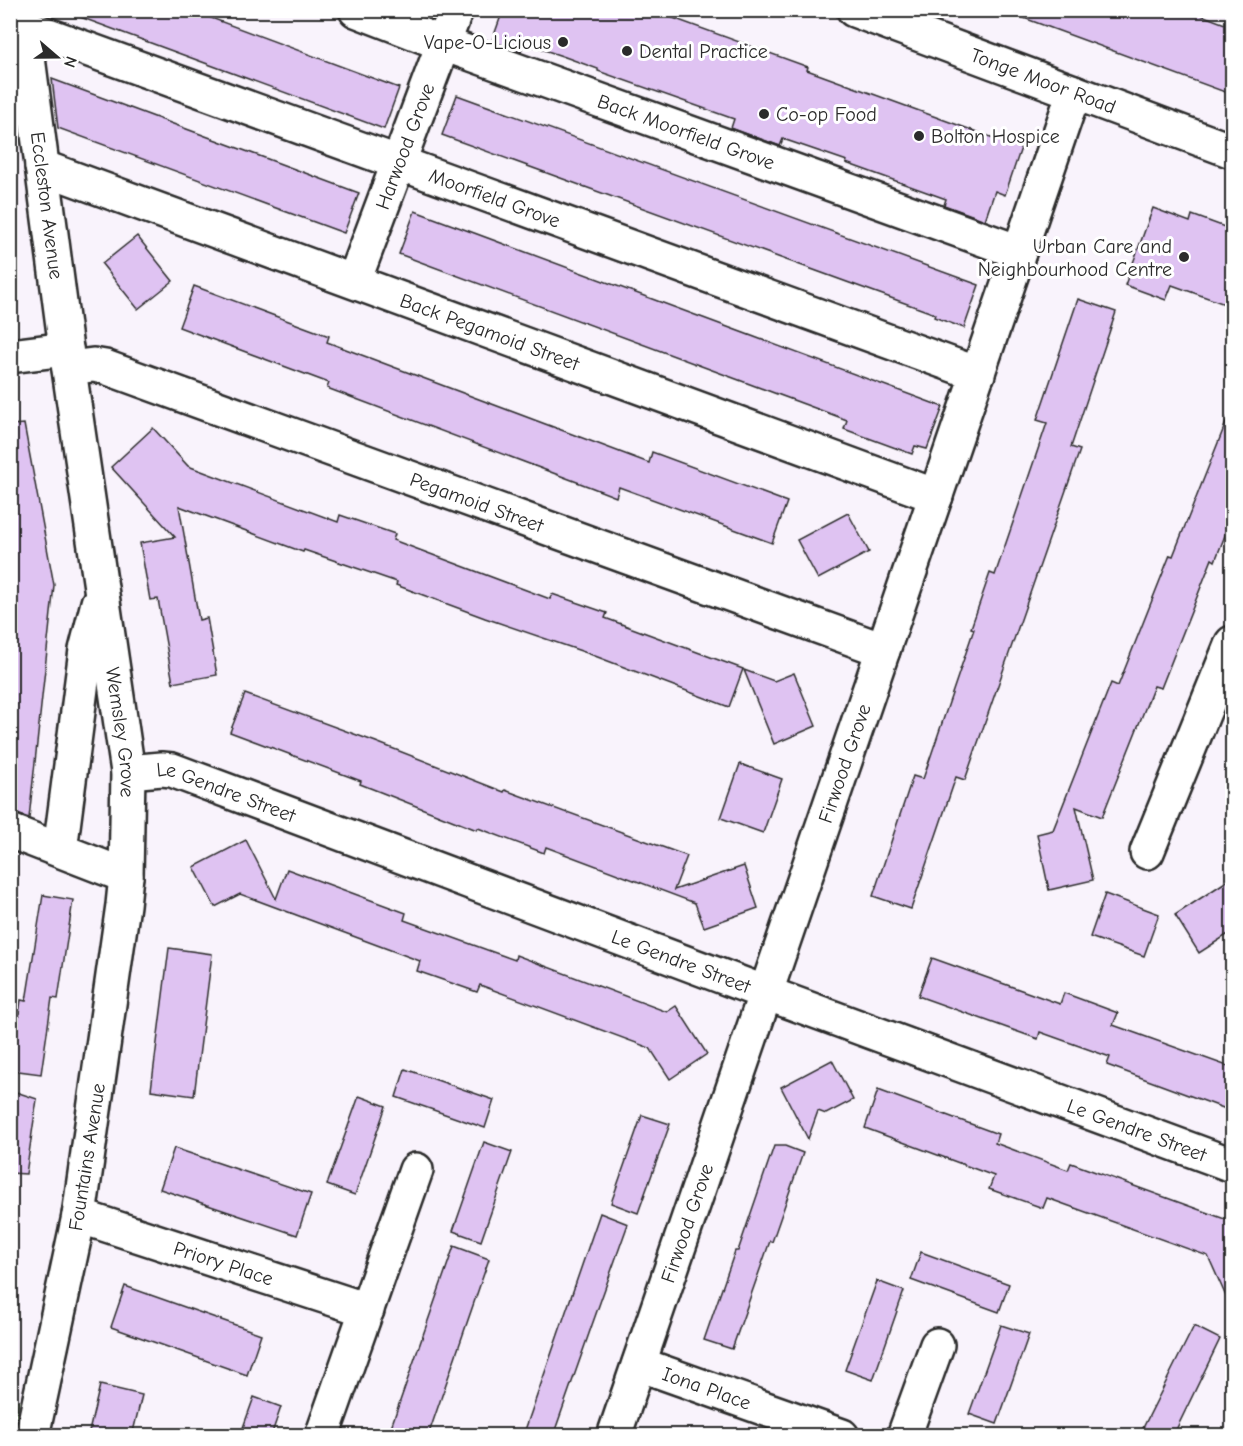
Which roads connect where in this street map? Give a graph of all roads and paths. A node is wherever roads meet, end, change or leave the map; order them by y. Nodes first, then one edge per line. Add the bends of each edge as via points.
1 (356, 10) edge
2 (456, 10) edge
3 (874, 14) edge
4 (17, 24) edge
5 (444, 44) junction
6 (1074, 92) junction
7 (1233, 152) edge
8 (399, 162) junction
9 (42, 167) junction
10 (1020, 252) junction
11 (354, 281) junction
12 (10, 356) edge
13 (67, 358) junction
14 (978, 374) junction
15 (936, 496) junction
16 (102, 590) junction
17 (1233, 643) edge
18 (883, 650) junction
19 (128, 772) junction
20 (10, 831) edge
21 (60, 850) junction
22 (1147, 852) dead end
23 (126, 876) junction
24 (766, 993) junction
25 (1233, 1166) edge
26 (416, 1170) dead end
27 (80, 1216) junction
28 (367, 1310) junction
29 (937, 1345) dead end
30 (639, 1364) junction
31 (32, 1436) edge
32 (322, 1436) edge
33 (614, 1436) edge
34 (842, 1436) edge
35 (904, 1436) edge

1 - 5 street, Back Moorfield Grove
2 - 5 street, Harwood Grove
3 - 6 street, Tonge Moor Road
4 - 8 street, Moorfield Grove
4 - 9 street, Eccleston Avenue
5 - 8 street, Harwood Grove
5 - 10 street, Back Moorfield Grove
6 - 7 street, Tonge Moor Road
6 - 10 street, Firwood Grove
8 - 11 street, Harwood Grove
8 - 14 street, Moorfield Grove
9 - 11 street, Back Pegamoid Street
9 - 13 street, Eccleston Avenue
10 - 14 street, Firwood Grove
11 - 15 street, Back Pegamoid Street
12 - 13 street, Pegamoid Street
13 - 16 street, Wemsley Grove
13 - 18 street, Pegamoid Street via 105,367
14 - 15 street, Firwood Grove
15 - 18 street, Firwood Grove
16 - 19 street, Wemsley Grove
16 - 21 street, Wemsley Grove via 86,650
17 - 22 street
18 - 24 street, Firwood Grove
19 - 23 street, Wemsley Grove
19 - 24 street, Le Gendre Street via 172,770
20 - 21 street
21 - 23 street
23 - 27 street, Fountains Avenue
24 - 25 street, Le Gendre Street
24 - 30 street, Firwood Grove
26 - 28 street
27 - 28 street, Priory Place
27 - 31 street, Fountains Avenue
28 - 32 street
29 - 35 street
30 - 33 street, Firwood Grove
30 - 34 street, Iona Place

